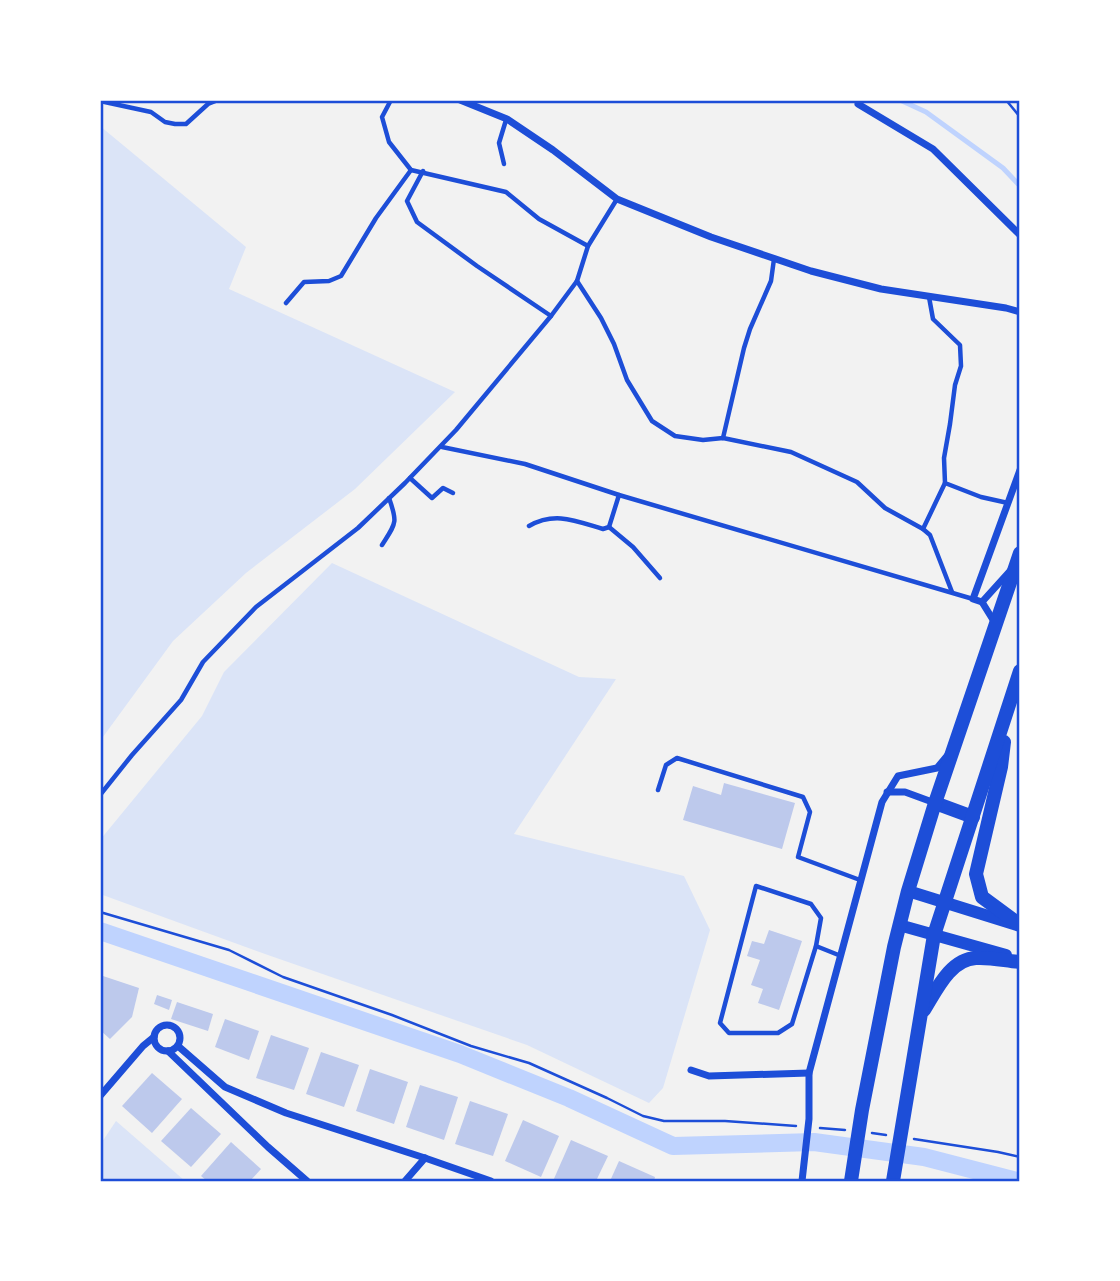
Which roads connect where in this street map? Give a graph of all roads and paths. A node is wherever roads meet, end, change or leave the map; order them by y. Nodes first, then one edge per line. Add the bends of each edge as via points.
1 (218, 100) edge
2 (391, 100) edge
3 (460, 100) edge
4 (1006, 100) edge
5 (100, 101) edge
6 (858, 104) dead end
7 (1020, 117) edge
8 (507, 119) junction
9 (504, 164) dead end
10 (411, 170) junction
11 (423, 172) junction
12 (617, 199) junction
13 (1020, 235) edge
14 (588, 246) junction
15 (774, 258) junction
16 (577, 281) junction
17 (929, 296) junction
18 (286, 303) dead end
19 (1020, 312) edge
20 (551, 316) junction
21 (723, 438) junction
22 (441, 446) junction
23 (1020, 470) edge
24 (410, 478) junction
25 (945, 483) junction
26 (453, 493) dead end
27 (619, 495) junction
28 (389, 498) junction
29 (1008, 503) junction
30 (529, 526) dead end
31 (609, 527) junction
32 (923, 529) junction
33 (382, 545) dead end
34 (1018, 558) edge
35 (660, 578) dead end
36 (953, 593) junction
37 (973, 599) junction
38 (982, 602) junction
39 (996, 625) junction
40 (1020, 671) edge
41 (1008, 709) junction
42 (954, 749) junction
43 (658, 790) dead end
44 (887, 792) junction
45 (100, 795) edge
46 (935, 803) junction
47 (973, 817) junction
48 (861, 880) junction
49 (908, 891) junction
50 (944, 903) junction
51 (100, 912) edge
52 (899, 925) junction
53 (1020, 926) edge
54 (934, 935) junction
55 (816, 946) junction
56 (841, 956) junction
57 (1020, 961) edge
58 (921, 1016) junction
59 (153, 1037) junction
60 (178, 1046) junction
61 (168, 1051) junction
62 (691, 1070) dead end
63 (809, 1073) junction
64 (100, 1096) edge
65 (806, 1127) dead end
66 (819, 1128) dead end
67 (845, 1130) dead end
68 (871, 1133) dead end
69 (885, 1135) dead end
70 (912, 1138) dead end
71 (1020, 1157) edge
72 (425, 1158) junction
73 (852, 1174) edge
74 (894, 1178) edge
75 (802, 1180) edge
76 (307, 1181) edge
77 (405, 1181) edge
78 (491, 1181) edge

1 - 5 lane via 186,124 165,122 151,111
2 - 10 lane via 382,117 389,142
3 - 8 street
4 - 7 path
6 - 13 street via 933,149
8 - 9 lane via 499,143
8 - 12 street
10 - 11 lane
10 - 18 lane via 341,276 304,282
11 - 14 lane via 506,192 539,219
11 - 20 lane via 407,201 417,222
12 - 14 lane
12 - 15 street
14 - 16 lane
15 - 17 street via 881,289
15 - 21 lane via 771,281 744,348
16 - 20 lane
16 - 21 lane via 601,318 627,380 652,421 675,436
17 - 19 street
17 - 25 lane via 933,319 960,345 961,366 944,458
20 - 22 lane
21 - 32 lane via 791,452 857,482 885,508
22 - 24 lane
22 - 27 lane via 525,464
23 - 29 street
24 - 26 lane via 432,498 443,488
24 - 28 lane
25 - 29 lane
25 - 32 lane
27 - 31 lane
27 - 36 lane
28 - 33 lane via 396,517
28 - 45 lane via 358,528 256,607 203,662 181,700
29 - 37 street
30 - 31 lane via 542,519 566,518
31 - 35 lane
32 - 36 lane via 930,535
34 - 38 street
34 - 39 highway
36 - 37 lane
37 - 38 street
38 - 39 street
39 - 42 highway
40 - 41 highway
41 - 47 highway
41 - 53 highway via 1001,767 976,874 982,897
42 - 44 street via 937,768 898,776
42 - 46 highway
43 - 48 lane via 666,765 677,758 803,797 810,812 798,857
44 - 46 street via 905,792
44 - 48 street
46 - 47 highway
46 - 49 highway
47 - 50 highway
48 - 56 street
49 - 50 main road
49 - 52 highway
50 - 53 main road
50 - 54 highway
51 - 65 path via 229,950 283,977 529,1063 643,1116 664,1121
52 - 54 main road
52 - 73 highway
54 - 57 main road
54 - 58 highway
55 - 55 lane via 792,1024 778,1033 729,1033 720,1023 756,886 811,904 821,918
55 - 56 lane
56 - 63 street
57 - 58 highway via 974,958 958,964
58 - 74 highway
59 - 60 street via 161,1026 170,1025 180,1033
59 - 61 street via 156,1046
59 - 64 street
60 - 61 street
60 - 72 street via 225,1087 286,1113
61 - 76 street
62 - 63 street via 709,1076
63 - 75 street
66 - 67 path
68 - 69 path
70 - 71 path
72 - 77 street
72 - 78 street

